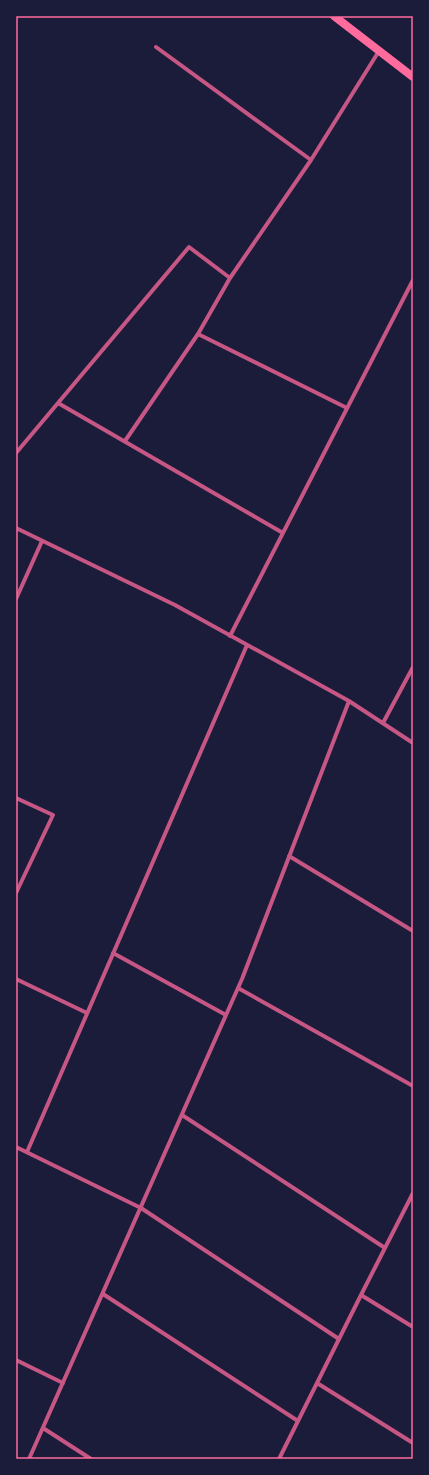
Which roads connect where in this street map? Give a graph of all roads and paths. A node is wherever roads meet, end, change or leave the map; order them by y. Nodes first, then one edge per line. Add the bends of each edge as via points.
1 (334, 16) edge
2 (156, 47) dead end
3 (379, 50) junction
4 (413, 77) edge
5 (311, 160) junction
6 (230, 278) junction
7 (413, 280) edge
8 (198, 334) junction
9 (58, 403) junction
10 (347, 408) junction
11 (125, 441) junction
12 (16, 452) edge
13 (16, 528) edge
14 (283, 533) junction
15 (42, 541) junction
16 (16, 599) edge
17 (230, 636) junction
18 (247, 645) junction
19 (413, 668) edge
20 (348, 701) junction
21 (383, 723) junction
22 (413, 743) edge
23 (16, 798) edge
24 (289, 856) junction
25 (16, 893) edge
26 (413, 931) edge
27 (113, 953) junction
28 (16, 979) edge
29 (238, 988) junction
30 (87, 1013) junction
31 (226, 1015) junction
32 (413, 1086) edge
33 (182, 1115) junction
34 (16, 1147) edge
35 (27, 1152) junction
36 (413, 1194) edge
37 (411, 1201) edge
38 (141, 1208) junction
39 (385, 1248) junction
40 (103, 1294) junction
41 (361, 1295) junction
42 (413, 1327) edge
43 (339, 1338) junction
44 (16, 1360) edge
45 (63, 1382) junction
46 (317, 1383) junction
47 (298, 1421) junction
48 (43, 1428) junction
49 (413, 1443) edge
50 (29, 1459) edge
51 (91, 1459) edge
52 (279, 1459) edge

1 - 3 main road
2 - 5 street
3 - 4 main road
3 - 5 street
5 - 6 street
6 - 8 street
6 - 9 street via 189,246
7 - 10 street
8 - 10 street
8 - 11 street
9 - 11 street
9 - 12 street
10 - 14 street
11 - 14 street
13 - 15 street
14 - 17 street
15 - 16 street
15 - 17 street
17 - 18 street
18 - 20 street
18 - 27 street
19 - 21 street
20 - 21 street
20 - 24 street
21 - 22 street
23 - 25 street via 53,815
24 - 26 street
24 - 29 street
27 - 30 street
27 - 31 street
28 - 30 street
29 - 31 street
29 - 32 street
30 - 35 street
31 - 33 street
33 - 38 street
33 - 39 street
34 - 35 street
35 - 38 street
36 - 37 street
37 - 39 street
38 - 40 street
38 - 43 street
39 - 41 street
40 - 45 street
40 - 47 street
41 - 42 street
41 - 43 street
43 - 46 street
44 - 45 street
45 - 48 street
46 - 47 street
46 - 49 street
47 - 52 street
48 - 50 street
48 - 51 street

